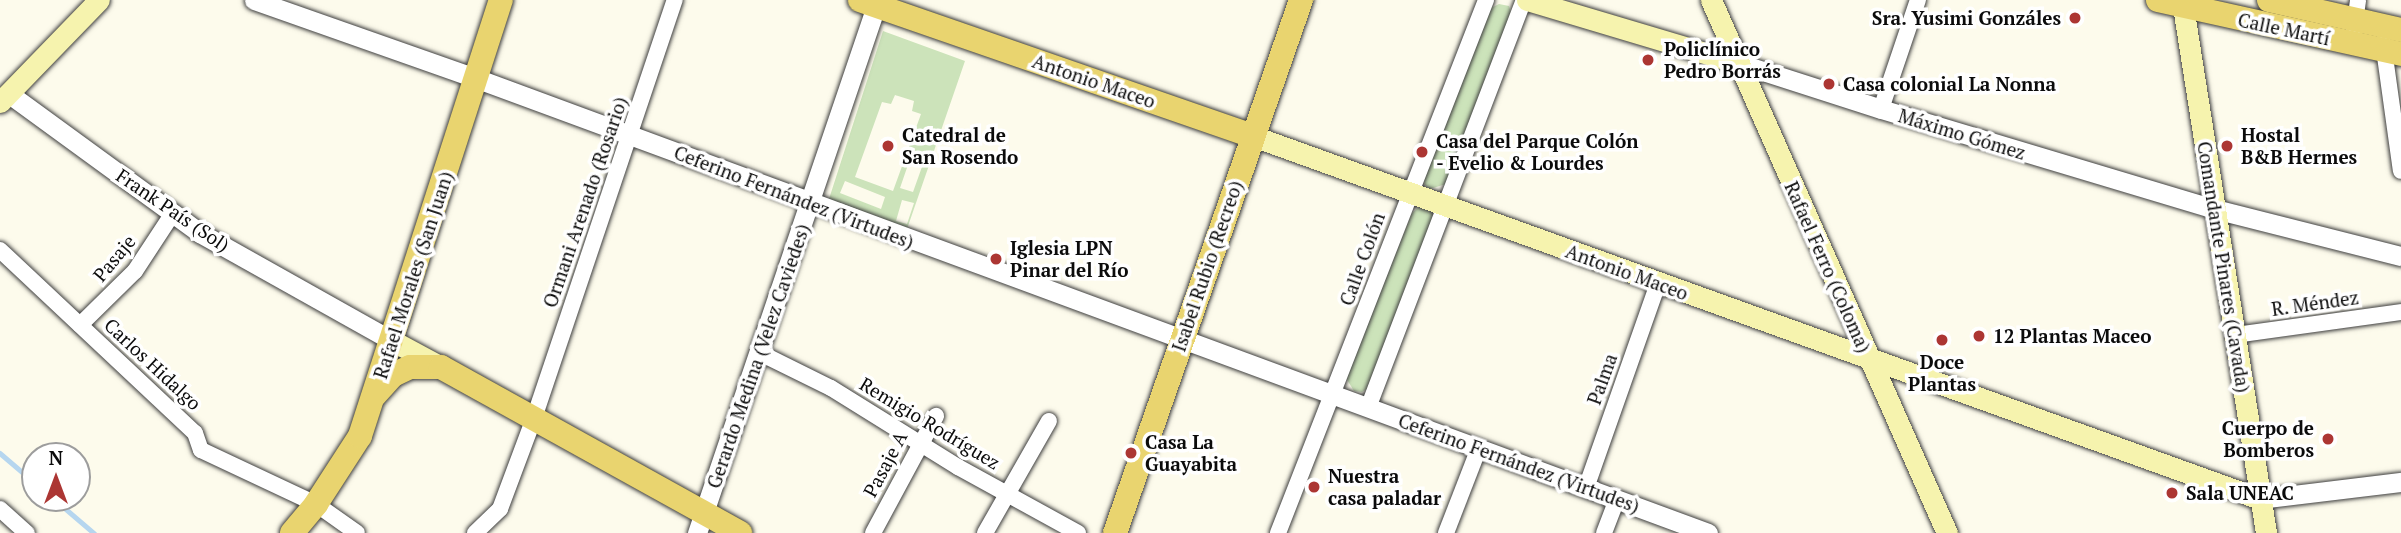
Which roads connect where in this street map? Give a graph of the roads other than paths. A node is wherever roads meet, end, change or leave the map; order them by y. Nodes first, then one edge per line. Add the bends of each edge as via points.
1 (99, 0) edge
2 (254, 0) edge
3 (502, 0) edge
4 (675, 0) edge
5 (1301, 0) edge
6 (1486, 0) edge
7 (1526, 0) edge
8 (1711, 0) edge
9 (1918, 0) edge
10 (2269, 0) edge
11 (871, 2) edge
12 (2173, 3) edge
13 (2357, 10) edge
14 (2391, 28) edge
15 (2352, 44) junction
16 (2392, 53) edge
17 (1738, 63) junction
18 (478, 79) junction
19 (3, 94) edge
20 (1881, 109) junction
21 (630, 135) junction
22 (1253, 136) junction
23 (2401, 171) edge
24 (1410, 191) junction
25 (810, 205) junction
26 (1448, 206) junction
27 (2215, 209) junction
28 (173, 213) junction
29 (0, 250) edge
30 (2401, 256) edge
31 (1658, 284) junction
32 (2401, 312) edge
33 (1849, 318) junction
34 (80, 325) junction
35 (2235, 335) junction
36 (391, 340) junction
37 (1181, 340) junction
38 (1822, 341) junction
39 (758, 352) junction
40 (1870, 358) junction
41 (441, 367) junction
42 (1914, 375) junction
43 (1335, 395) junction
44 (373, 397) junction
45 (1368, 408) junction
46 (1892, 408) junction
47 (936, 416) dead end
48 (534, 418) junction
49 (1049, 421) dead end
50 (920, 443) junction
51 (1479, 449) junction
52 (2401, 482) edge
53 (1586, 488) junction
54 (1005, 493) junction
55 (1617, 499) junction
56 (2260, 499) junction
57 (316, 504) junction
58 (0, 509) edge
59 (700, 523) edge
60 (27, 533) edge
61 (292, 533) edge
62 (357, 533) edge
63 (475, 533) edge
64 (740, 533) edge
65 (873, 533) edge
66 (985, 533) edge
67 (1078, 533) edge
68 (1115, 533) edge
69 (1278, 533) edge
70 (1446, 533) edge
71 (1604, 533) edge
72 (1708, 533) edge
73 (1947, 533) edge
74 (2266, 533) edge

1 - 19 main road
2 - 18 street, Ceferino Fernández (Virtudes)
3 - 18 main road, Rafael Morales (San Juan)
4 - 21 street, Ormani Arenado (Rosario)
5 - 22 main road, Isabel Rubio (Recreo)
6 - 24 street, Calle Colón
7 - 17 main road, Máximo Gómez
7 - 26 street
8 - 17 main road, Rafael Ferro (Coloma)
9 - 20 street
10 - 13 main road, Calle Martí
11 - 22 main road, Antonio Maceo
11 - 25 street, Gerardo Medina (Velez Caviedes)
12 - 15 main road, Calle Martí
12 - 27 main road, Comandante Pinares (Cavada)
13 - 14 main road, Calle Martí
13 - 15 street
14 - 16 street
15 - 16 main road, Calle Martí
16 - 23 street
17 - 20 street, Máximo Gómez
17 - 33 main road, Rafael Ferro (Coloma)
18 - 21 street, Ceferino Fernández (Virtudes)
18 - 36 main road, Rafael Morales (San Juan)
19 - 28 street, Frank País (Sol)
20 - 27 street, Máximo Gómez
21 - 25 street, Ceferino Fernández (Virtudes)
21 - 48 street, Ormani Arenado (Rosario)
22 - 24 main road, Antonio Maceo
22 - 37 main road, Isabel Rubio (Recreo)
24 - 26 main road, Antonio Maceo
24 - 43 street, Calle Colón
25 - 37 street, Ceferino Fernández (Virtudes)
25 - 39 street, Gerardo Medina (Velez Caviedes)
26 - 31 main road, Antonio Maceo
26 - 45 street
27 - 30 street, Máximo Gómez
27 - 35 main road, Comandante Pinares (Cavada)
28 - 34 street, Pasaje via 135,271
28 - 36 street, Frank País (Sol) via 200,233
29 - 34 street, Carlos Hidalgo
31 - 38 main road, Antonio Maceo
31 - 53 street, Palma
32 - 35 street, R. Méndez
33 - 38 main road via 1840,336
33 - 40 main road, Rafael Ferro (Coloma)
34 - 57 street, Carlos Hidalgo via 195,433 201,450
35 - 56 main road, Comandante Pinares (Cavada)
36 - 41 main road
36 - 44 main road, Rafael Morales (San Juan)
37 - 43 street, Ceferino Fernández (Virtudes)
37 - 68 main road, Isabel Rubio (Recreo)
38 - 40 main road, Antonio Maceo
39 - 50 street, Remigio Rodríguez via 831,388
39 - 59 street, Gerardo Medina (Velez Caviedes)
40 - 42 main road, Antonio Maceo
40 - 46 main road, Rafael Ferro (Coloma)
41 - 44 main road via 410,367 393,375
41 - 48 main road
42 - 46 main road via 1898,388
42 - 56 main road, Antonio Maceo
43 - 45 street, Ceferino Fernández (Virtudes)
43 - 69 street, Calle Colón
44 - 57 main road, Rafael Morales (San Juan) via 360,436
45 - 51 street, Ceferino Fernández (Virtudes)
46 - 73 main road, Rafael Ferro (Coloma)
47 - 50 street, Pasaje A
48 - 59 main road
48 - 63 street, Ormani Arenado (Rosario) via 500,509
49 - 54 street
50 - 54 street, Remigio Rodríguez
50 - 65 street, Pasaje A
51 - 53 street, Ceferino Fernández (Virtudes)
51 - 70 street
52 - 56 street, Antonio Maceo
53 - 55 street, Ceferino Fernández (Virtudes)
54 - 66 street
54 - 67 street, Remigio Rodríguez
55 - 71 street
55 - 72 street, Ceferino Fernández (Virtudes)
56 - 74 main road, Comandante Pinares (Cavada)
57 - 61 main road, Rafael Morales (San Juan)
57 - 62 street, Carlos Hidalgo
58 - 60 street
59 - 64 main road

